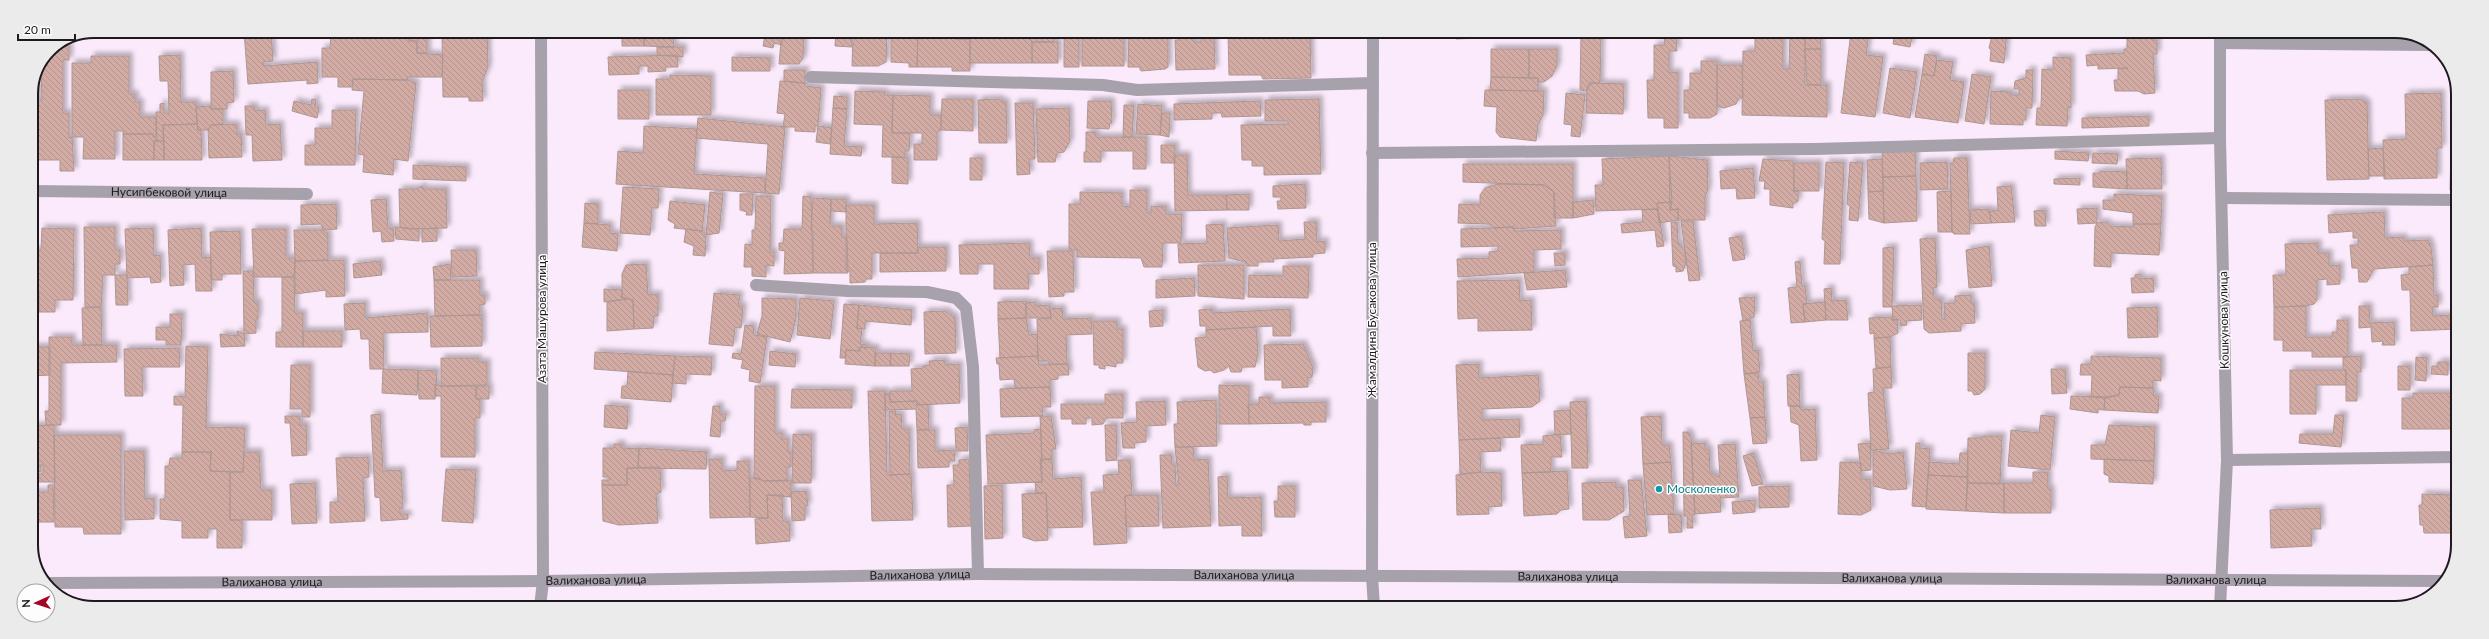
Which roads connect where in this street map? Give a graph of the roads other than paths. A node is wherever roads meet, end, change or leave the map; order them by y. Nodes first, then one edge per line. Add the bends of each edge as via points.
1 (541, 38) edge
2 (1373, 38) edge
3 (2220, 38) edge
4 (2420, 45) edge
5 (811, 76) dead end
6 (1373, 83) junction
7 (2220, 138) junction
8 (1372, 153) junction
9 (38, 191) edge
10 (307, 194) dead end
11 (2222, 198) junction
12 (2451, 200) edge
13 (756, 285) dead end
14 (2451, 457) edge
15 (2227, 460) junction
16 (978, 574) junction
17 (1372, 576) junction
18 (543, 581) junction
19 (2220, 581) junction
20 (2438, 581) edge
21 (53, 583) edge
22 (541, 601) edge
23 (1374, 601) edge
24 (2220, 601) edge

1 - 18 street, Азата Машурова улица
2 - 6 street, Жамалдина Бусакова улица
3 - 4 street
3 - 7 street, Кошкунова улица
5 - 6 street via 1103,85 1137,90
6 - 8 street, Жамалдина Бусакова улица
7 - 8 street via 1815,149
7 - 11 street, Кошкунова улица
8 - 17 street, Жамалдина Бусакова улица
9 - 10 street, Нусипбековой улица
11 - 12 street
11 - 15 street, Кошкунова улица
13 - 16 street via 848,291 927,292 956,298 966,308 973,366
14 - 15 street
15 - 19 street, Кошкунова улица
16 - 17 street, Валиханова улица
16 - 18 street, Валиханова улица
17 - 19 street, Валиханова улица
17 - 23 street, Жамалдина Бусакова улица
18 - 21 street, Валиханова улица
18 - 22 street, Азата Машурова улица
19 - 20 street, Валиханова улица
19 - 24 street, Кошкунова улица

